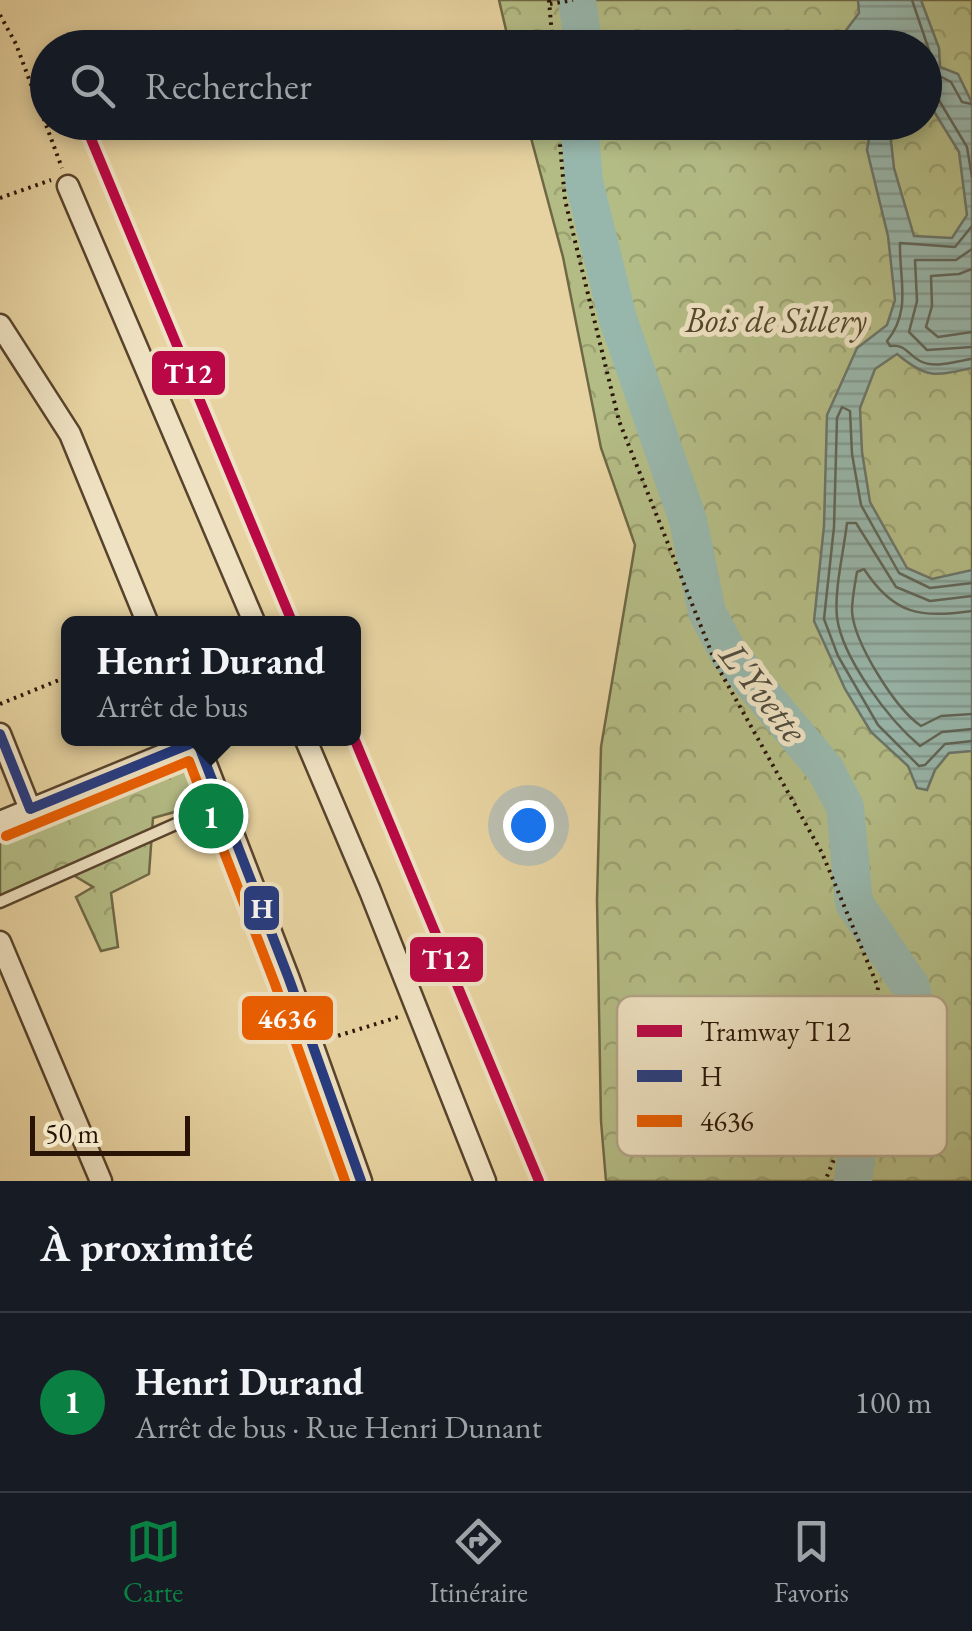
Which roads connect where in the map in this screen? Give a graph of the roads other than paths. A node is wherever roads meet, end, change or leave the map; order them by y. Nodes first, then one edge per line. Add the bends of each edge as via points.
1 (68, 186) dead end
2 (0, 325) edge
3 (145, 616) edge
4 (252, 616) edge
5 (0, 734) edge
6 (182, 746) edge
7 (198, 746) edge
8 (307, 746) edge
9 (221, 804) junction
10 (30, 809) junction
11 (0, 822) edge
12 (0, 902) edge
13 (0, 942) edge
14 (101, 1181) edge
15 (361, 1181) edge
16 (485, 1181) edge

1 - 4 street
2 - 3 street via 70,434
5 - 10 street
6 - 10 street
7 - 9 street
8 - 16 street
9 - 12 lane
9 - 15 street
10 - 11 street
13 - 14 street

